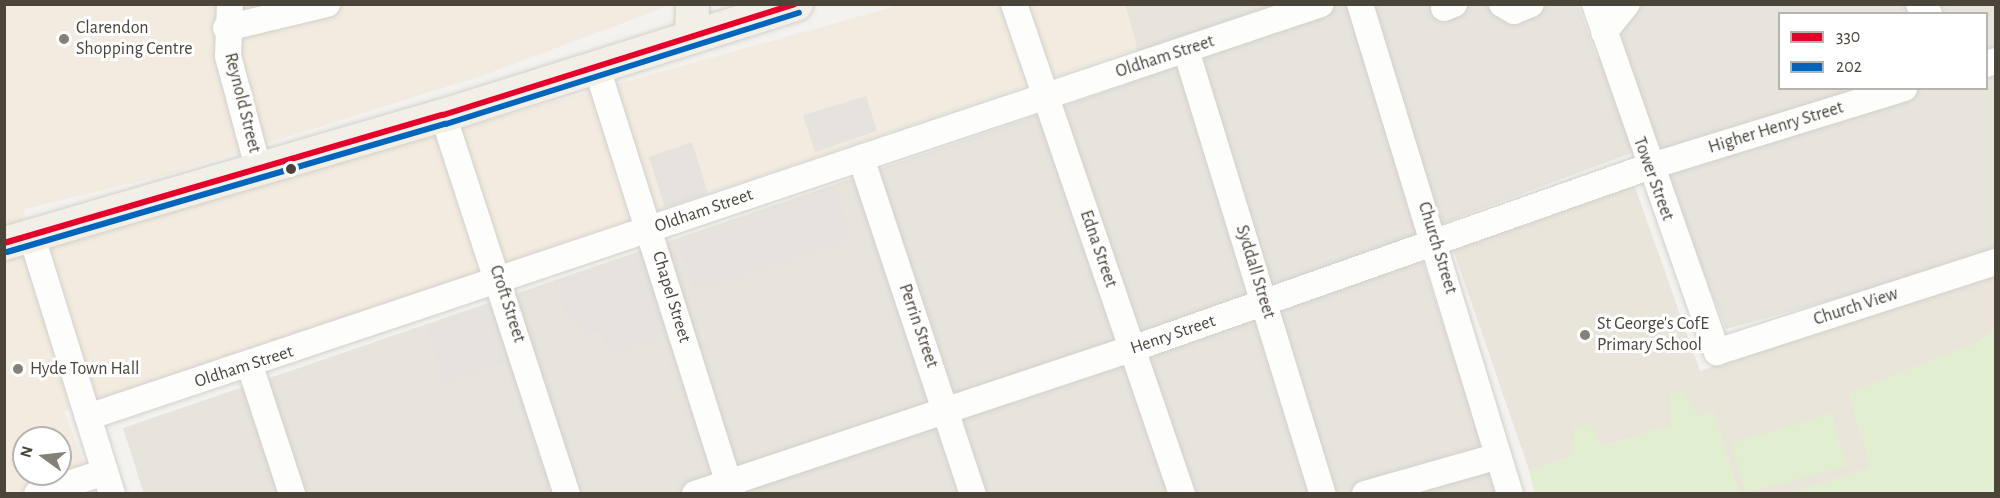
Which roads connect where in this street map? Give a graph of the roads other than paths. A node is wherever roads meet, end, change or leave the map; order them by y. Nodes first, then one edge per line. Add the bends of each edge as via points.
1 (327, 4) edge
2 (1014, 4) edge
3 (1321, 4) edge
4 (1360, 4) edge
5 (1502, 4) edge
6 (1531, 4) edge
7 (1595, 4) edge
8 (1628, 4) edge
9 (788, 5) edge
10 (228, 16) edge
11 (692, 20) edge
12 (1604, 32) junction
13 (1186, 50) junction
14 (597, 68) junction
15 (1898, 90) edge
16 (1046, 97) junction
17 (443, 115) junction
18 (861, 158) junction
19 (258, 167) junction
20 (1648, 167) junction
21 (650, 230) junction
22 (18, 239) edge
23 (1437, 244) junction
24 (1995, 262) edge
25 (499, 279) junction
26 (1264, 303) junction
27 (1132, 349) junction
28 (1717, 352) joint
29 (250, 366) junction
30 (946, 412) junction
31 (88, 417) junction
32 (1498, 456) junction
33 (109, 483) edge
34 (730, 488) edge
35 (37, 494) edge
36 (292, 494) edge
37 (567, 494) edge
38 (695, 494) edge
39 (973, 494) edge
40 (1182, 494) edge
41 (1323, 494) edge
42 (1365, 494) edge
43 (1510, 494) edge

1 - 10 street
2 - 16 street, Edna Street
3 - 13 street, Oldham Street
4 - 23 street, Church Street
5 - 6 street via 1514,11
7 - 12 street, Tower Street
8 - 12 street
9 - 11 main road
10 - 19 street, Reynold Street via 235,86
11 - 14 main road
12 - 20 street, Tower Street
13 - 16 street, Oldham Street
13 - 26 street, Syddall Street
14 - 17 main road
14 - 21 street, Chapel Street
15 - 20 street, Higher Henry Street
16 - 18 street, Oldham Street
16 - 27 street, Edna Street
17 - 19 main road
17 - 25 street, Croft Street
18 - 21 street, Oldham Street
18 - 30 street, Perrin Street
19 - 22 main road
20 - 23 street, Henry Street
20 - 28 street, Tower Street
21 - 25 street, Oldham Street
21 - 34 street, Chapel Street
22 - 31 street
23 - 26 street, Henry Street
23 - 32 street, Church Street
24 - 28 street, Church View
25 - 29 street, Oldham Street
25 - 37 street, Croft Street
26 - 27 street, Henry Street
26 - 41 street, Syddall Street
27 - 30 street, Henry Street
27 - 40 street, Edna Street
29 - 31 street, Oldham Street
29 - 36 street
30 - 34 street, Henry Street
30 - 39 street, Perrin Street
31 - 33 street
32 - 42 street
32 - 43 street, Church Street
33 - 35 street
34 - 38 street, Henry Street

